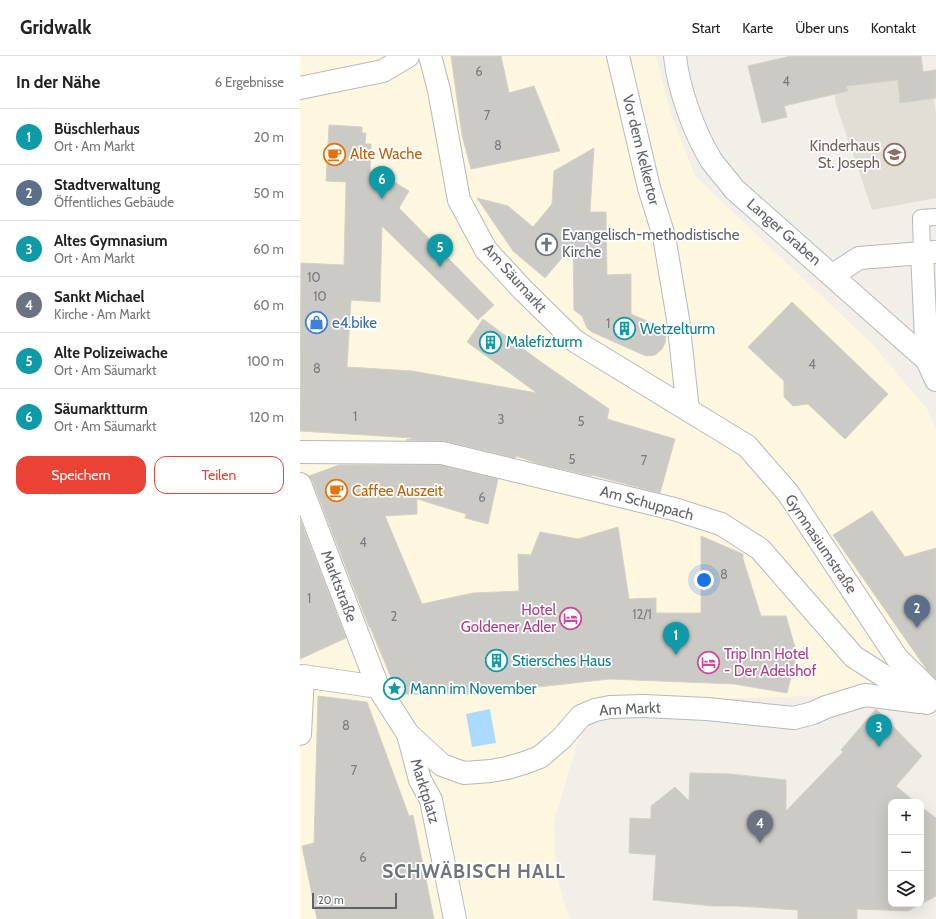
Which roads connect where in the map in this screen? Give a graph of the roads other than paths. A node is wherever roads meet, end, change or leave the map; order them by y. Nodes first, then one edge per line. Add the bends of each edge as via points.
1 (408, 56) edge
2 (430, 56) edge
3 (618, 56) edge
4 (675, 56) edge
5 (300, 88) edge
6 (936, 217) edge
7 (929, 252) edge
8 (833, 275) junction
9 (928, 360) junction
10 (936, 380) edge
11 (688, 410) junction
12 (300, 452) edge
13 (300, 484) edge
14 (302, 676) edge
15 (378, 687) junction
16 (933, 701) edge
17 (300, 734) edge
18 (408, 734) junction
19 (455, 919) edge

1 - 5 street via 383,71
2 - 11 street, Am Säumarkt via 439,90 459,200 486,250 575,341
3 - 11 street, Vor dem Kelkertor via 649,188 664,236 678,319
4 - 8 street, Langer Graben via 676,72 696,132 712,160 734,188
6 - 7 lane via 921,218
7 - 8 street via 859,258
7 - 9 street
8 - 9 street, Langer Graben
9 - 10 street, Langer Graben
11 - 16 street, Gymnasiumstraße via 746,446 788,493 897,658
12 - 16 street, Am Schuppach via 442,453 674,509 721,524 760,549 854,657
13 - 15 street, Marktstraße
14 - 15 street
14 - 17 street
15 - 18 street, Am Markt
16 - 18 street, Am Markt via 865,695 794,718 707,709 610,707 581,716 562,738 540,756 524,763 491,771 464,773 442,765
18 - 19 street, Marktplatz via 420,780 431,800

